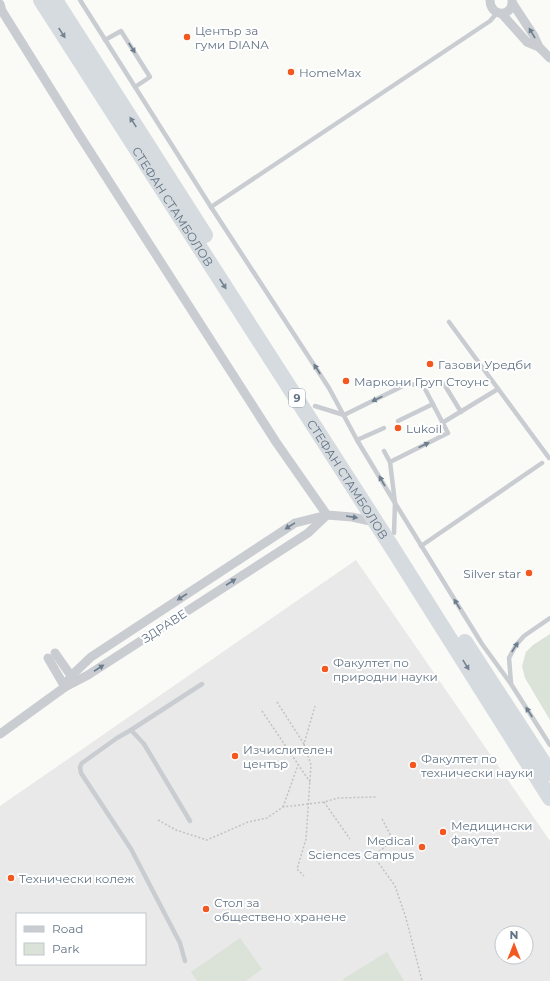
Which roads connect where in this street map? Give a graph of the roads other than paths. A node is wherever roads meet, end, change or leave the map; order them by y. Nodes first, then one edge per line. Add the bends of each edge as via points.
1 (41, 0) edge
2 (55, 0) edge
3 (80, 0) edge
4 (490, 0) edge
5 (513, 2) edge
6 (0, 4) edge
7 (500, 13) junction
8 (105, 40) junction
9 (540, 47) junction
10 (550, 58) edge
11 (135, 87) junction
12 (211, 207) junction
13 (449, 322) dead end
14 (424, 387) junction
15 (498, 389) junction
16 (433, 404) junction
17 (315, 406) junction
18 (460, 412) junction
19 (344, 414) junction
20 (398, 421) dead end
21 (442, 423) junction
22 (384, 428) dead end
23 (357, 440) junction
24 (384, 451) dead end
25 (549, 458) edge
26 (390, 462) junction
27 (542, 463) dead end
28 (395, 503) junction
29 (327, 515) junction
30 (376, 522) junction
31 (394, 533) junction
32 (421, 546) junction
33 (550, 618) edge
34 (73, 679) junction
35 (202, 684) dead end
36 (512, 684) junction
37 (64, 687) junction
38 (132, 730) junction
39 (0, 734) edge
40 (550, 745) edge
41 (550, 774) edge
42 (550, 798) edge
43 (190, 821) dead end
44 (185, 961) dead end

1 -> 30 highway, СТЕФАН СТАМБОЛОВ / 9
17 -> 2 highway, СТЕФАН СТАМБОЛОВ / 9
3 - 8 lane
4 - 7 street via 493,10
5 - 7 street via 509,10
9 -> 5 street
6 - 29 street via 80,136 259,416
7 - 9 street via 527,42
7 - 12 lane via 459,43
8 - 11 lane
8 -> 11 lane via 120,30 150,77
9 - 10 street
11 - 12 lane
19 -> 12 lane
13 - 15 lane
14 - 16 lane
14 - 18 lane via 437,383 444,384
14 -> 19 lane via 407,384
15 - 18 lane
15 - 25 lane
16 - 20 lane
16 - 21 lane
17 - 19 lane
17 - 31 highway, СТЕФАН СТАМБОЛОВ / 9
18 - 21 lane
19 - 23 lane
26 -> 21 lane via 448,433
22 - 23 lane via 376,434
28 -> 23 lane
24 - 26 lane
26 - 28 lane
27 - 32 lane
28 - 31 lane
28 - 32 lane
29 -> 30 street
34 -> 29 street, ЗДРАВЕ via 88,675 308,533
29 -> 34 street via 295,523 91,657
30 -> 42 highway, СТЕФАН СТАМБОЛОВ / 9
31 - 41 highway, СТЕФАН СТАМБОЛОВ / 9
36 -> 32 lane via 482,644
36 -> 33 lane via 509,658 516,645 524,636
34 - 37 street
34 - 37 street via 52,656
35 - 38 lane
40 -> 36 lane
37 - 39 street
38 - 43 lane via 144,744
38 - 44 lane via 82,762 81,773 132,849 180,943

